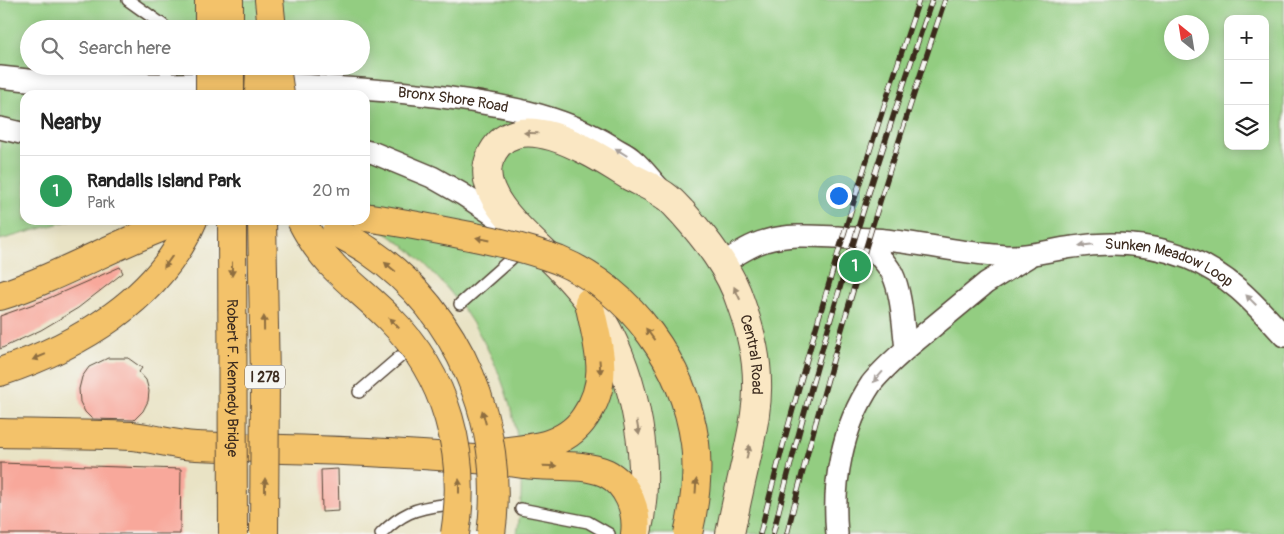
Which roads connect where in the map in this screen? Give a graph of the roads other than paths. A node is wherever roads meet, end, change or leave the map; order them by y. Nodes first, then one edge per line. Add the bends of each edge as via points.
1 (128, 0) edge
2 (209, 0) edge
3 (229, 0) edge
4 (261, 0) edge
5 (269, 0) edge
6 (157, 20) edge
7 (209, 20) edge
8 (230, 20) edge
9 (260, 20) edge
10 (271, 20) edge
11 (167, 75) edge
12 (210, 75) edge
13 (230, 75) edge
14 (260, 75) edge
15 (277, 75) edge
16 (0, 77) edge
17 (210, 90) edge
18 (230, 90) edge
19 (259, 90) edge
20 (279, 90) edge
21 (330, 90) edge
22 (370, 93) edge
23 (0, 128) edge
24 (20, 133) edge
25 (370, 152) edge
26 (669, 198) junction
27 (370, 218) edge
28 (168, 225) edge
29 (190, 225) edge
30 (232, 225) edge
31 (262, 225) edge
32 (304, 225) edge
33 (316, 225) edge
34 (861, 239) junction
35 (531, 241) junction
36 (1030, 256) junction
37 (722, 264) junction
38 (0, 296) edge
39 (589, 302) junction
40 (460, 304) dead end
41 (1284, 336) edge
42 (906, 349) junction
43 (402, 355) dead end
44 (0, 372) edge
45 (359, 392) dead end
46 (0, 433) edge
47 (188, 445) junction
48 (0, 447) edge
49 (467, 457) junction
50 (444, 505) dead end
51 (521, 509) dead end
52 (233, 534) edge
53 (264, 534) edge
54 (382, 534) edge
55 (455, 534) edge
56 (491, 534) edge
57 (609, 534) edge
58 (636, 534) edge
59 (688, 534) edge
60 (730, 534) edge
61 (837, 534) edge

1 - 6 lane
2 - 7 highway
3 - 8 highway
4 - 9 highway
5 - 10 highway
11 - 16 street, Bronx Shore Road via 55,83
11 - 21 street, Bronx Shore Road
12 - 17 highway, bridge
13 - 18 highway, bridge
14 - 19 highway, bridge
15 - 20 highway, bridge
26 -> 22 street, Bronx Shore Road via 632,159 583,130 560,121 460,99
23 - 24 street
25 - 35 street via 432,178 476,202
26 -> 35 street, Central Road via 566,141 537,132 514,135 504,139 490,158 488,180 498,204
26 - 37 street, Central Road
59 -> 27 highway, bridge via 696,463 687,405 662,351 631,310 587,275 542,254 464,235
28 - 38 highway via 52,277
29 -> 44 highway via 162,271 125,307 74,340
30 -> 52 highway, Robert F. Kennedy Bridge / I 278, bridge
53 -> 31 highway, Robert F. Kennedy Bridge / I 278, bridge
55 -> 32 highway, bridge via 459,496 458,456 450,417 435,381 404,333 335,268
56 -> 33 highway, bridge via 495,492 488,433 482,408 452,340 438,318 388,265 336,232
34 - 36 street, Sunken Meadow Loop
34 - 37 street, Sunken Meadow Loop via 814,236 766,240
34 - 42 street via 892,273
35 - 39 street
35 - 40 lane
41 -> 36 street, Sunken Meadow Loop via 1231,282 1189,259 1166,251 1122,244 1096,244
36 - 42 street, Sunken Meadow Loop via 986,282
60 -> 37 street, Central Road via 754,422 758,382 748,325
39 -> 49 highway via 601,374 598,393 582,423 564,437 545,444
39 -> 58 street via 618,355 637,420 643,490
42 -> 61 street, Sunken Meadow Loop via 872,383 851,420 840,464 835,521
43 - 45 lane
46 - 47 highway via 134,436
47 - 48 highway via 136,451
47 - 49 highway
49 -> 58 highway via 533,466 575,467 605,473 622,485 630,500
50 - 54 lane via 405,514
51 - 57 lane via 588,522

